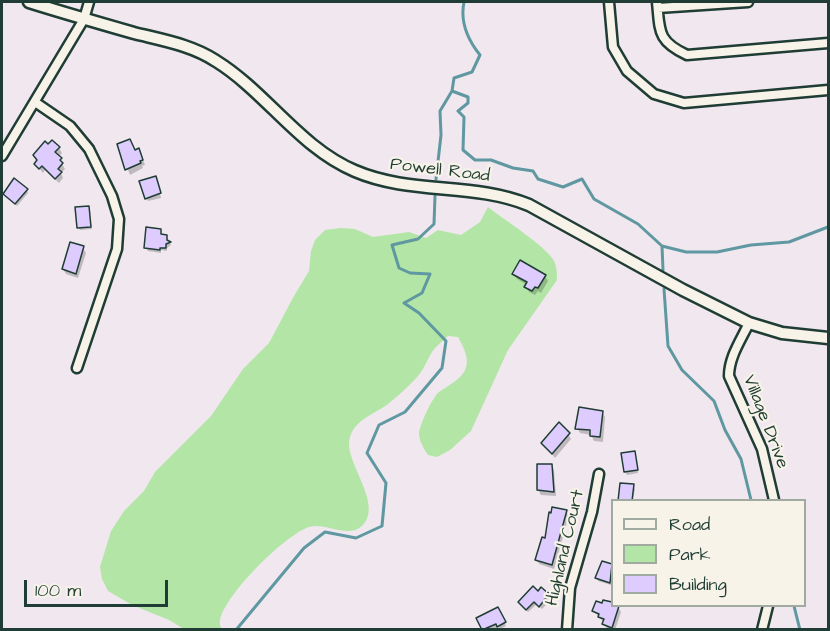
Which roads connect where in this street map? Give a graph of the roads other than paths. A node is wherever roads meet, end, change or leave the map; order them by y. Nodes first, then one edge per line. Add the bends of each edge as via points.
1 (29, 2) edge
2 (89, 2) edge
3 (609, 2) edge
4 (748, 2) edge
5 (658, 5) edge
6 (84, 19) junction
7 (828, 43) edge
8 (828, 90) edge
9 (35, 102) junction
10 (2, 156) edge
11 (749, 323) junction
12 (828, 338) edge
13 (76, 368) dead end
14 (599, 474) dead end
15 (774, 499) edge
16 (768, 607) edge
17 (567, 630) edge
18 (762, 630) edge

1 - 6 street, Powell Road
2 - 6 street
3 - 8 street via 613,47 627,71 654,94 684,103
4 - 5 street
5 - 7 street via 660,32 671,47 687,54
6 - 9 street
6 - 11 street, Powell Road via 206,54 242,80 322,152 354,170 397,184 515,199
9 - 10 street
9 - 13 street via 70,126 89,148 119,219 117,249
11 - 12 street, Powell Road via 782,333
11 - 15 street, Village Drive via 733,355 729,376 762,449
14 - 17 street, Highland Court via 570,588
16 - 18 street

